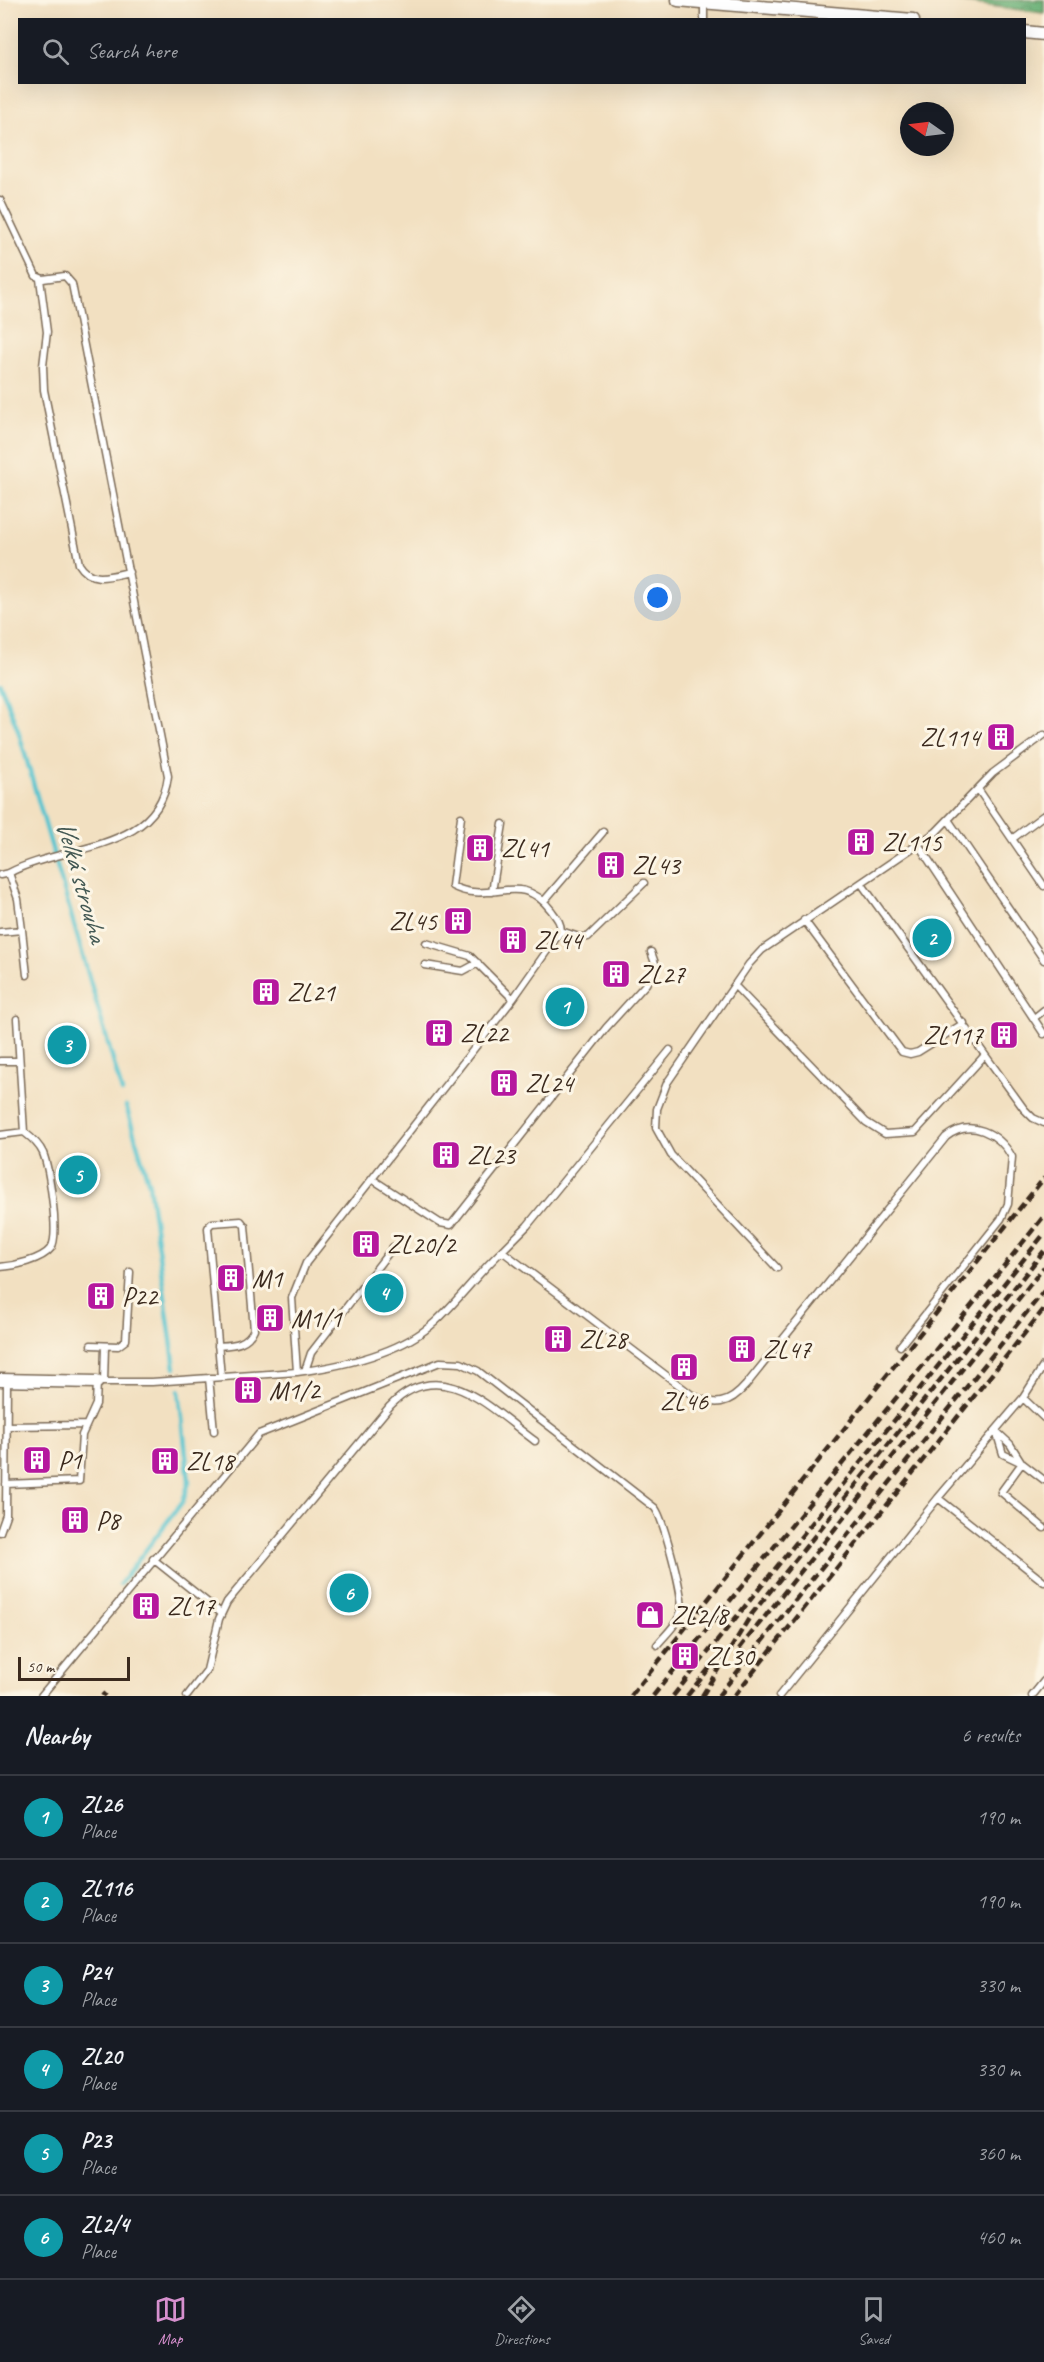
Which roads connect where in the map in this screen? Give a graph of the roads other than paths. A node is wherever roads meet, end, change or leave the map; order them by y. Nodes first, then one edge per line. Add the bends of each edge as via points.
1 (678, 0) edge
2 (704, 3) junction
3 (704, 18) edge
4 (888, 18) edge
5 (1026, 32) edge
6 (1044, 34) edge
7 (0, 200) edge
8 (40, 279) junction
9 (129, 572) junction
10 (1044, 735) edge
11 (978, 789) junction
12 (1044, 815) edge
13 (461, 817) dead end
14 (949, 821) junction
15 (504, 824) dead end
16 (603, 832) dead end
17 (1011, 839) junction
18 (918, 844) junction
19 (9, 873) junction
20 (0, 875) edge
21 (644, 883) dead end
22 (861, 883) junction
23 (1044, 886) edge
24 (492, 892) junction
25 (544, 901) junction
26 (804, 920) junction
27 (22, 930) junction
28 (561, 930) junction
29 (0, 932) edge
30 (426, 943) dead end
31 (651, 952) dead end
32 (1044, 960) edge
33 (478, 963) junction
34 (425, 965) dead end
35 (27, 975) dead end
36 (735, 986) junction
37 (513, 999) junction
38 (1044, 1011) edge
39 (1034, 1018) junction
40 (17, 1019) dead end
41 (964, 1023) junction
42 (1044, 1034) edge
43 (670, 1050) dead end
44 (985, 1055) junction
45 (0, 1061) edge
46 (20, 1061) junction
47 (1044, 1123) edge
48 (24, 1132) junction
49 (0, 1135) edge
50 (372, 1179) junction
51 (393, 1247) dead end
52 (502, 1251) junction
53 (0, 1267) edge
54 (777, 1268) dead end
55 (130, 1272) dead end
56 (91, 1345) dead end
57 (105, 1346) junction
58 (218, 1346) junction
59 (900, 1346) dead end
60 (1044, 1365) edge
61 (305, 1371) junction
62 (297, 1372) junction
63 (221, 1377) junction
64 (209, 1378) junction
65 (4, 1380) edge
66 (101, 1382) junction
67 (1023, 1398) junction
68 (1044, 1418) edge
69 (86, 1425) junction
70 (7, 1426) junction
71 (214, 1431) dead end
72 (996, 1431) junction
73 (535, 1440) dead end
74 (1022, 1463) junction
75 (1044, 1480) edge
76 (4, 1481) edge
77 (938, 1498) junction
78 (1044, 1528) edge
79 (0, 1532) edge
80 (153, 1559) junction
81 (1044, 1582) edge
82 (221, 1613) junction
83 (657, 1645) dead end
84 (1044, 1681) edge
85 (41, 1696) edge
86 (187, 1696) edge
87 (778, 1696) edge
88 (1032, 1696) edge

1 - 2 street
2 - 3 lane
2 - 4 street
5 - 6 street
7 - 8 lane
8 - 9 lane via 65,276 72,284
8 - 9 lane via 47,332 43,382 79,564 93,577
9 - 19 lane via 168,779 152,816 119,836
10 - 11 lane
11 - 14 lane
11 - 17 lane
12 - 17 lane
13 - 24 lane via 451,884
14 - 18 lane
14 - 32 lane
15 - 24 lane
16 - 25 lane
17 - 23 lane
18 - 22 lane
18 - 39 lane
19 - 20 lane
19 - 27 lane
21 - 28 lane via 588,937 579,938
22 - 26 lane
22 - 41 lane
24 - 25 lane via 524,889
25 - 28 lane via 560,922
26 - 36 lane via 755,956
26 - 41 lane via 902,1052 918,1052
27 - 29 lane
27 - 35 lane
28 - 37 lane
30 - 33 lane via 464,953
31 - 50 lane via 656,966 646,984 606,1028 451,1225 440,1223
33 - 34 lane via 463,971
33 - 37 lane
36 - 44 lane via 866,1122 885,1134 915,1132
36 - 54 lane via 667,1083 657,1109 657,1128 671,1155
37 - 50 lane
38 - 39 lane
39 - 42 lane
40 - 46 lane
41 - 44 lane
43 - 52 lane via 527,1226
44 - 47 lane via 1024,1109
45 - 46 lane
46 - 48 lane
48 - 49 lane
48 - 53 lane via 43,1154 56,1235 47,1253
50 - 62 lane via 306,1263 295,1286 292,1310
51 - 61 lane via 311,1353
52 - 59 lane via 687,1391 711,1404 720,1404 746,1385 946,1137 961,1128 986,1131 1002,1142 1012,1157 1005,1212
52 - 61 lane via 421,1333 362,1359
55 - 57 lane via 127,1337 121,1345
56 - 57 lane
57 - 66 lane
58 - 58 lane via 209,1226 241,1221 245,1226 254,1329 241,1343
58 - 63 lane
60 - 67 lane
61 - 62 lane
62 - 63 lane
63 - 64 lane
64 - 66 lane
64 - 71 lane
65 - 66 street
65 - 70 lane
66 - 69 lane
67 - 68 lane
67 - 72 lane
69 - 70 lane
69 - 76 lane via 81,1440 79,1481
70 - 76 lane
72 - 74 lane
72 - 74 lane via 1004,1454
72 - 77 lane
73 - 82 lane via 455,1386 435,1383 413,1388 390,1406
74 - 75 lane
74 - 78 lane via 1001,1492
76 - 79 lane via 6,1523
77 - 81 lane
77 - 87 lane
80 - 82 lane
80 - 83 lane via 259,1434 427,1366 451,1361 486,1376 659,1513 682,1607
80 - 85 lane
82 - 86 lane via 207,1670
84 - 88 lane

